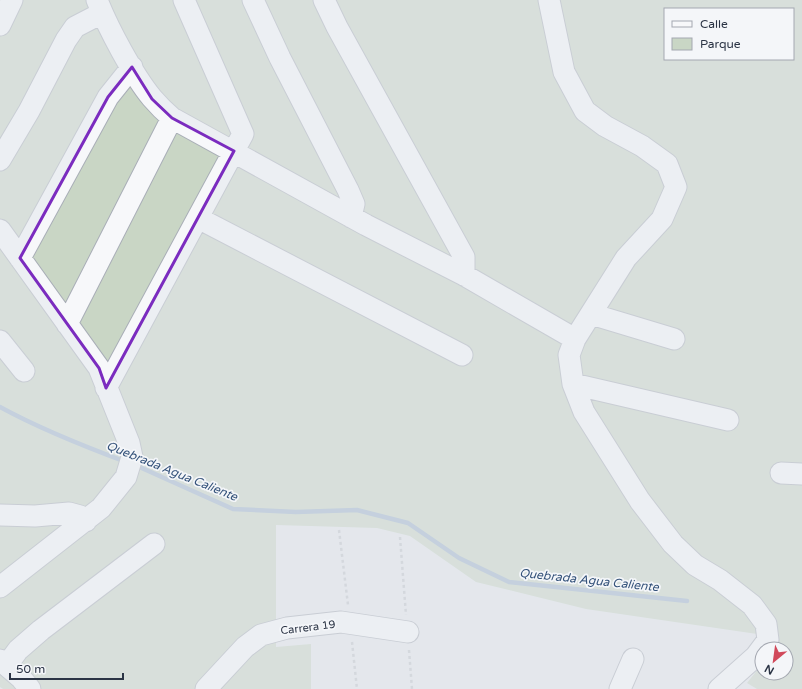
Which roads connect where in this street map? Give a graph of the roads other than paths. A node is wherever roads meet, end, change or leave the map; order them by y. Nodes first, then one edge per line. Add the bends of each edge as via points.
1 (12, 0) edge
2 (184, 0) edge
3 (253, 0) edge
4 (324, 0) edge
5 (549, 0) edge
6 (100, 7) edge
7 (0, 25) edge
8 (132, 67) junction
9 (172, 118) junction
10 (234, 151) junction
11 (0, 160) edge
12 (351, 217) junction
13 (198, 218) junction
14 (0, 230) edge
15 (20, 258) junction
16 (464, 275) junction
17 (591, 314) junction
18 (67, 324) junction
19 (575, 339) junction
20 (674, 339) dead end
21 (0, 341) edge
22 (462, 355) dead end
23 (24, 371) dead end
24 (573, 384) junction
25 (106, 388) junction
26 (728, 420) dead end
27 (781, 473) dead end
28 (802, 474) edge
29 (0, 515) edge
30 (86, 521) junction
31 (154, 544) dead end
32 (0, 587) edge
33 (408, 632) dead end
34 (632, 659) dead end
35 (3, 663) edge
36 (28, 688) edge
37 (206, 689) edge
38 (620, 689) edge
39 (719, 689) edge

1 - 7 street
2 - 10 street via 243,134
3 - 12 street via 348,190 354,204
4 - 16 street via 464,257
5 - 17 street via 564,72 585,111 667,164 676,187 662,219 626,258
6 - 8 street
6 - 11 street via 75,27 66,40
8 - 9 street via 152,99
8 - 15 street via 108,98
9 - 10 street
9 - 18 street
10 - 12 street
10 - 13 street
12 - 16 street
13 - 22 street
13 - 25 street
14 - 15 street
15 - 18 street
16 - 19 street
17 - 19 street
17 - 20 street
18 - 25 street via 99,368
19 - 24 street via 569,355
21 - 23 street
24 - 26 street
24 - 39 street via 584,412 614,461 673,544 695,565 720,580 752,605 766,624 768,640 756,656
25 - 30 street via 129,443 132,457 126,477 116,491 102,508
27 - 28 street
29 - 30 street via 35,516 69,513
30 - 32 street
31 - 35 street via 41,630
33 - 37 street, Carrera 19 via 341,622 287,628 261,635 245,647
34 - 38 street
35 - 36 street via 21,678

